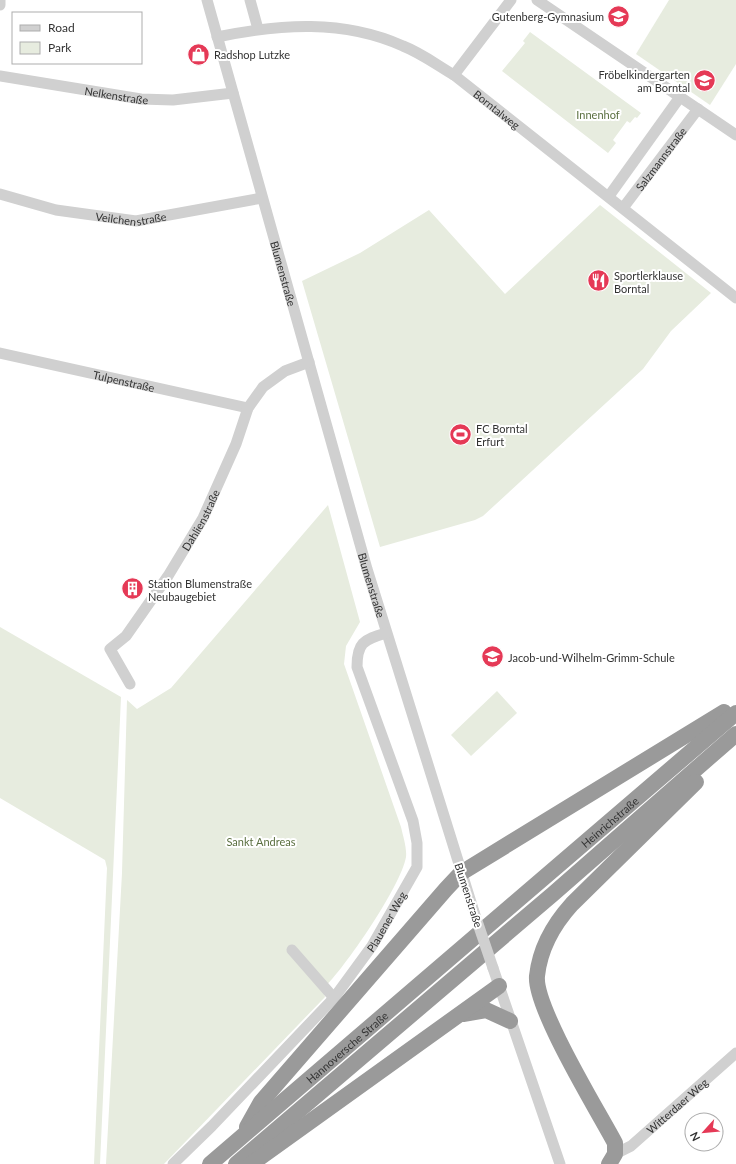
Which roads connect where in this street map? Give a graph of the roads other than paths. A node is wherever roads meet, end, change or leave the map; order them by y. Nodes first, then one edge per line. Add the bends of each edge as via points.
1 (0, 0) edge
2 (207, 0) edge
3 (250, 0) edge
4 (511, 0) edge
5 (537, 0) edge
6 (0, 5) edge
7 (258, 29) junction
8 (217, 37) junction
9 (454, 75) junction
10 (0, 76) edge
11 (233, 94) junction
12 (680, 97) junction
13 (698, 109) junction
14 (736, 135) edge
15 (0, 194) edge
16 (609, 196) junction
17 (262, 198) junction
18 (624, 208) junction
19 (736, 298) edge
20 (0, 353) edge
21 (309, 362) junction
22 (248, 408) junction
23 (386, 633) junction
24 (130, 684) dead end
25 (736, 705) edge
26 (736, 713) edge
27 (736, 734) edge
28 (712, 754) junction
29 (462, 873) junction
30 (482, 930) joint
31 (489, 948) joint
32 (292, 950) dead end
33 (499, 986) junction
34 (334, 998) junction
35 (460, 1015) junction
36 (510, 1021) junction
37 (736, 1053) edge
38 (242, 1137) junction
39 (612, 1159) edge
40 (173, 1164) edge
41 (210, 1164) edge
42 (236, 1164) edge
43 (250, 1164) edge
44 (560, 1164) edge

1 - 6 street
2 - 8 street, Blumenstraße
3 - 7 street
4 - 9 street
5 - 12 street
7 - 8 street, Borntalweg
7 - 9 street, Borntalweg via 306,25 367,33 404,46
8 - 11 street, Blumenstraße
9 - 16 street, Borntalweg
10 - 11 street, Nelkenstraße via 122,98 173,100
11 - 17 street, Blumenstraße
12 - 13 street
12 - 16 street, Salzmannstraße
13 - 14 street
13 - 18 street, Salzmannstraße
15 - 17 street, Veilchenstraße via 56,210 136,221
16 - 18 street, Borntalweg
17 - 21 street, Blumenstraße
18 - 19 street, Borntalweg
20 - 22 street, Tulpenstraße
21 - 22 street, Dahlienstraße via 285,371 263,387
21 - 23 street, Blumenstraße
22 - 24 street, Dahlienstraße via 236,444 203,518 168,576 126,636 110,649
23 - 29 street, Blumenstraße
23 - 34 street, Plauener Weg via 371,637 361,644 356,667 413,821 417,843 417,867 372,946
25 - 29 highway
26 - 30 highway, Heinrichstraße
27 - 28 highway, Heinrichstraße
28 - 31 highway, Heinrichstraße
28 - 39 highway via 708,769 572,904 557,921 543,946 537,978 541,998 551,1024 615,1143
29 - 33 street, Blumenstraße, bridge
29 - 38 highway via 261,1102
30 - 38 highway, Hannoversche Straße
31 - 42 highway, Hannoversche Straße
32 - 34 street
33 - 35 highway
33 - 36 street, Blumenstraße
34 - 40 street, Plauener Weg
35 - 36 highway via 486,1010
35 - 43 highway
36 - 44 street, Blumenstraße
37 - 39 street, Witterdaer Weg via 631,1146
38 - 41 highway, Hannoversche Straße

